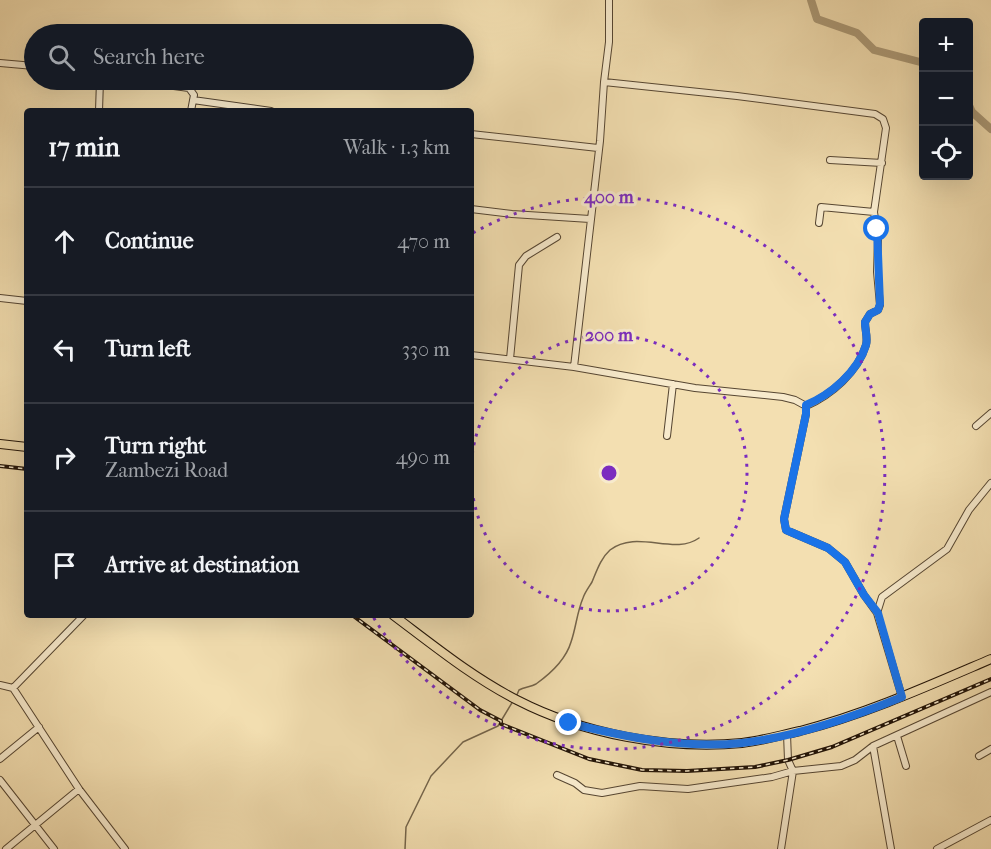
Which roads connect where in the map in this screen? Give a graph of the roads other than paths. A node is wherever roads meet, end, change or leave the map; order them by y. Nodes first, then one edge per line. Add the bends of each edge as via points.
1 (609, 0) edge
2 (0, 63) edge
3 (24, 65) edge
4 (604, 82) junction
5 (100, 90) edge
6 (191, 90) edge
7 (193, 100) junction
8 (99, 108) edge
9 (191, 108) edge
10 (250, 108) edge
11 (474, 134) edge
12 (598, 148) junction
13 (830, 160) dead end
14 (882, 163) junction
15 (474, 208) edge
16 (874, 212) junction
17 (590, 219) junction
18 (819, 223) dead end
19 (557, 237) dead end
20 (0, 298) edge
21 (24, 301) edge
22 (474, 355) edge
23 (510, 359) junction
24 (574, 367) junction
25 (673, 384) junction
26 (806, 405) junction
27 (991, 413) edge
28 (976, 426) dead end
29 (667, 436) dead end
30 (0, 444) edge
31 (24, 447) edge
32 (991, 483) edge
33 (878, 613) junction
34 (81, 618) edge
35 (397, 618) edge
36 (991, 659) edge
37 (0, 685) edge
38 (13, 688) junction
39 (991, 692) edge
40 (902, 697) junction
41 (39, 727) junction
42 (787, 734) junction
43 (897, 736) junction
44 (873, 747) junction
45 (991, 749) edge
46 (979, 756) dead end
47 (0, 759) edge
48 (906, 766) dead end
49 (793, 771) junction
50 (557, 775) dead end
51 (0, 780) edge
52 (79, 789) junction
53 (991, 820) edge
54 (34, 826) junction
55 (123, 846) edge
56 (6, 849) edge
57 (54, 849) edge
58 (115, 849) edge
59 (781, 849) edge
60 (891, 849) edge
61 (937, 849) edge

1 - 4 street
2 - 3 street
4 - 12 street
4 - 14 street via 875,114 883,118 886,128
5 - 8 street
6 - 7 street
7 - 9 street
7 - 10 street
11 - 12 street
12 - 17 street
13 - 14 street
14 - 16 street
15 - 17 street
16 - 18 street via 821,207
16 - 26 street via 880,304 865,322 866,347 848,376
17 - 24 street
19 - 23 street via 525,256 519,265
20 - 21 street
22 - 23 street
23 - 24 street
24 - 25 street
25 - 26 street via 783,397
25 - 29 street
26 - 33 street via 784,519 786,530 828,548 845,562
27 - 28 street
30 - 31 main road
32 - 33 street via 946,549 882,597
33 - 40 street
34 - 38 street
35 - 42 main road via 480,679 569,723 618,735 687,744 742,743
36 - 40 main road
37 - 38 street
38 - 41 street
39 - 43 street
40 - 42 main road
41 - 47 street
41 - 52 street
42 - 49 street via 788,760
43 - 44 street
43 - 48 street
44 - 49 street via 841,766
44 - 60 street
45 - 46 street
49 - 50 street via 688,789 640,786 602,793 584,790
49 - 59 street
51 - 54 street
52 - 54 street
52 - 55 street
53 - 61 street
54 - 56 street
54 - 57 street
55 - 58 street

